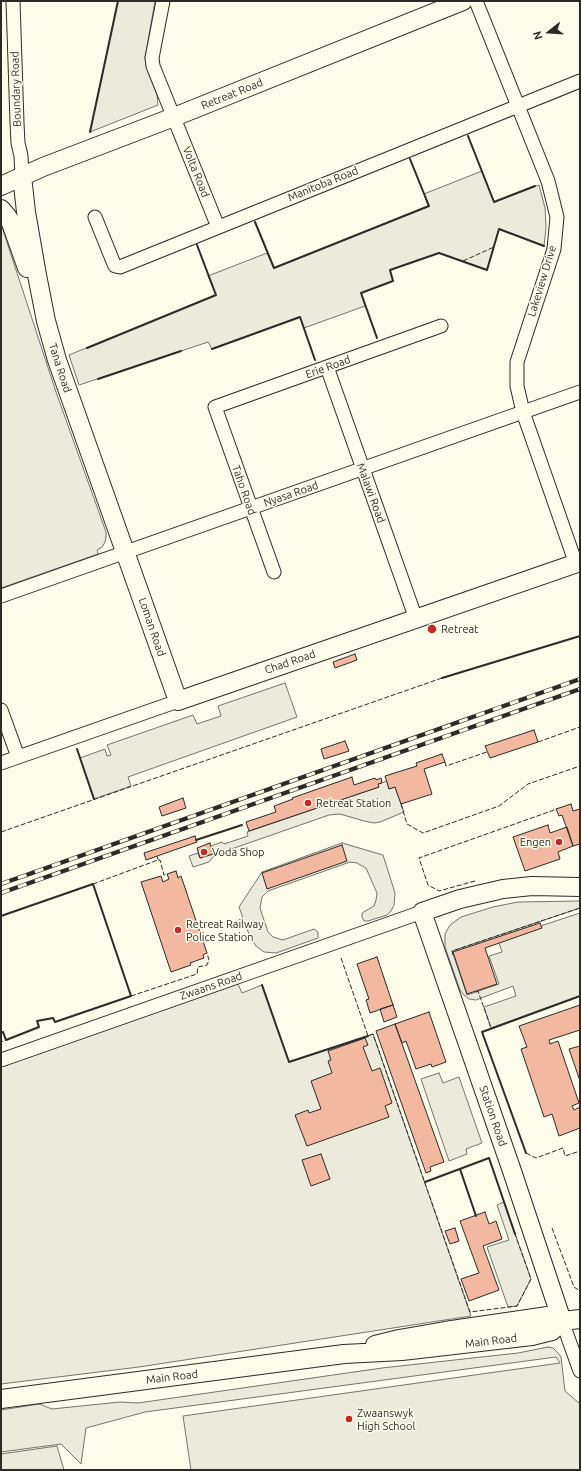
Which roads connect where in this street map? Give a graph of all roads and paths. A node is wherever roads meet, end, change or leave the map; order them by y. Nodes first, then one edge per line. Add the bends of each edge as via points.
1 (13, 1) edge
2 (163, 1) edge
3 (463, 1) edge
4 (476, 1) edge
5 (580, 81) edge
6 (518, 106) junction
7 (174, 117) junction
8 (22, 176) junction
9 (1, 186) edge
10 (1, 210) edge
11 (95, 217) dead end
12 (218, 227) junction
13 (46, 321) junction
14 (441, 326) dead end
15 (327, 367) junction
16 (580, 392) edge
17 (215, 407) joint
18 (523, 412) junction
19 (363, 469) junction
20 (251, 508) junction
21 (126, 552) junction
22 (578, 563) edge
23 (274, 572) dead end
24 (1, 596) edge
25 (416, 619) junction
26 (178, 701) junction
27 (1, 710) edge
28 (18, 757) junction
29 (1, 763) edge
30 (580, 888) edge
31 (422, 912) junction
32 (1, 1060) edge
33 (580, 1319) edge
34 (562, 1321) junction
35 (580, 1371) edge
36 (1, 1399) edge

1 - 8 street, Boundary Road via 18,143
2 - 7 street, Volta Road via 152,62
3 - 7 main road, Retreat Road
4 - 6 street, Lakeview Drive
5 - 6 street, Manitoba Road
6 - 12 street, Manitoba Road
6 - 18 street, Lakeview Drive via 548,181 557,217 554,249 517,362 517,386
7 - 8 main road, Retreat Road
7 - 12 street, Volta Road
8 - 9 main road, Retreat Road
8 - 13 main road, Tana Road via 27,219
10 - 13 main road via 11,223
11 - 12 street, Manitoba Road via 114,264 118,267
13 - 21 main road, Tana Road via 67,390
14 - 15 street, Erie Road
15 - 17 street, Erie Road
15 - 19 street, Malawi Road
16 - 18 street, Nyasa Road
17 - 20 street, Taho Road
18 - 19 street, Nyasa Road
18 - 22 street, Lakeview Drive
19 - 20 street, Nyasa Road
19 - 25 street, Malawi Road
20 - 21 street, Nyasa Road
20 - 23 street, Taho Road
21 - 24 street, Nyasa Road
21 - 26 main road, Loman Road
22 - 25 main road, Chad Road
25 - 26 main road, Chad Road
26 - 28 street, Chad Road
27 - 28 street
28 - 29 street, Chad Road
30 - 31 main road via 532,886 503,889 460,899
31 - 32 street, Zwaans Road
31 - 34 main road, Station Road
33 - 34 main road, Main Road
34 - 35 street
34 - 36 main road, Main Road via 548,1316 400,1339 344,1354

